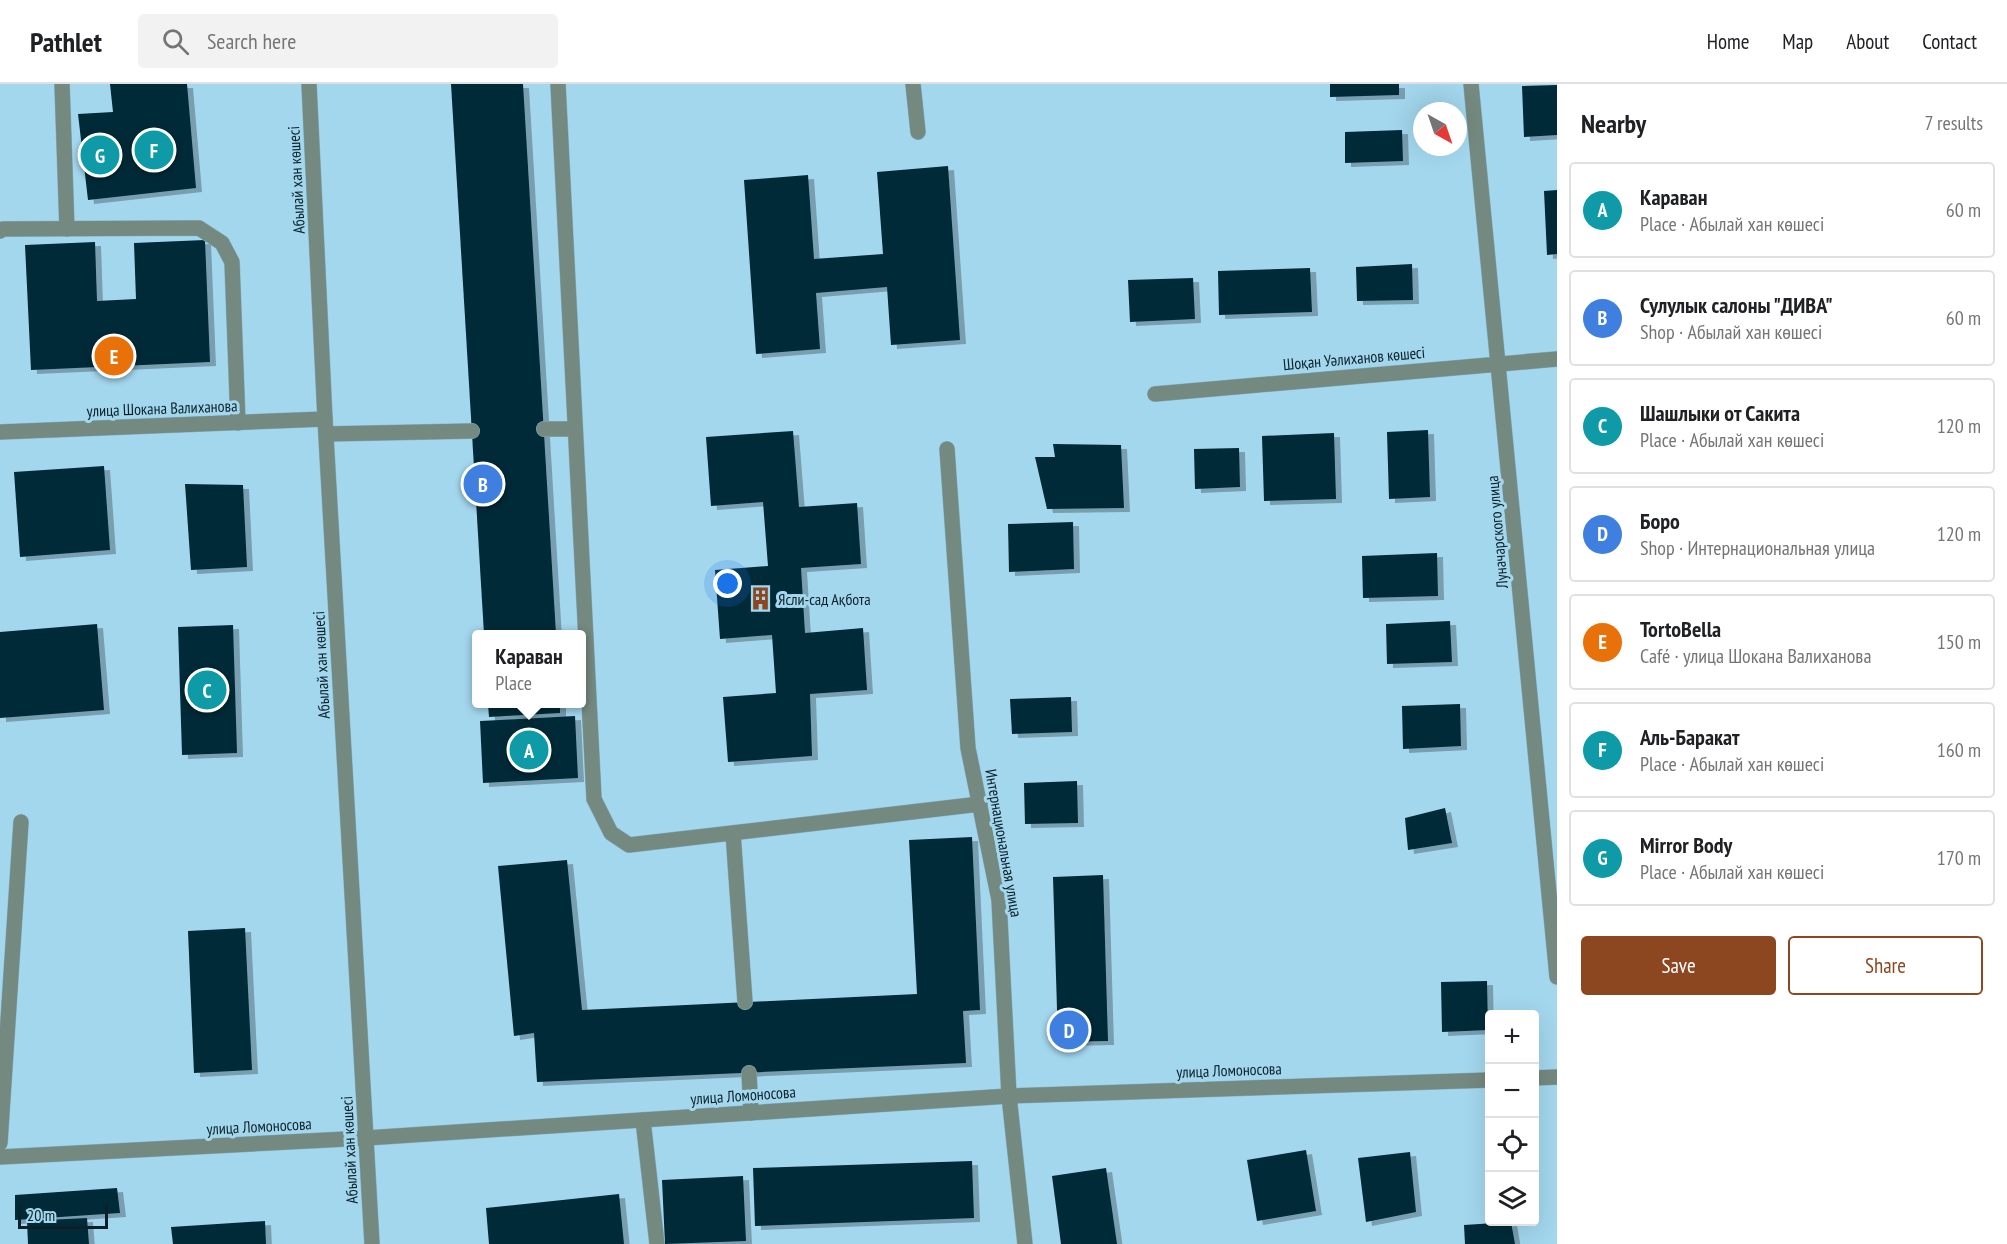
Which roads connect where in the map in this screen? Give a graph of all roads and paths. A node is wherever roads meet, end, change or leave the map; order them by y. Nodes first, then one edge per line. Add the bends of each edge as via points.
1 (62, 84) edge
2 (309, 84) edge
3 (558, 84) edge
4 (913, 84) edge
5 (1471, 84) edge
6 (918, 132) dead end
7 (67, 229) junction
8 (0, 231) edge
9 (1557, 359) edge
10 (1499, 362) junction
11 (1155, 394) dead end
12 (238, 423) junction
13 (325, 427) junction
14 (543, 429) dead end
15 (575, 429) junction
16 (472, 431) dead end
17 (0, 432) edge
18 (946, 449) dead end
19 (585, 630) edge
20 (586, 643) edge
21 (980, 804) junction
22 (21, 822) dead end
23 (733, 833) junction
24 (1557, 977) edge
25 (745, 1002) dead end
26 (749, 1073) dead end
27 (1557, 1077) edge
28 (1539, 1078) edge
29 (1485, 1080) edge
30 (1009, 1096) junction
31 (751, 1113) junction
32 (643, 1120) junction
33 (366, 1138) junction
34 (0, 1143) edge
35 (0, 1157) edge
36 (372, 1244) edge
37 (657, 1244) edge
38 (1025, 1244) edge

1 - 7 street
2 - 13 street, Абылай хан көшесі
3 - 15 street
4 - 6 street
5 - 10 street, Луначарского улица
7 - 8 street
7 - 12 street via 199,228 222,243 232,262
9 - 10 street, Шоқан Уәлиханов көшесі
10 - 11 street, Шоқан Уәлиханов көшесі
10 - 24 street, Луначарского улица
12 - 13 street, улица Шокана Валиханова
12 - 17 street, улица Шокана Валиханова
13 - 16 street, улица Шокана Валиханова
13 - 33 street, Абылай хан көшесі
14 - 15 street
15 - 19 street
18 - 21 street, Интернациональная улица via 968,748
20 - 23 street via 594,799 611,833 629,845
21 - 23 street
21 - 30 street, Интернациональная улица via 999,900
22 - 34 street
23 - 25 street
26 - 31 street
27 - 28 street
29 - 30 street, улица Ломоносова
30 - 31 street, улица Ломоносова
30 - 38 street, Интернациональная улица
31 - 32 street, улица Ломоносова
32 - 33 street, улица Ломоносова
32 - 37 street
33 - 35 street, улица Ломоносова
33 - 36 street, Абылай хан көшесі

